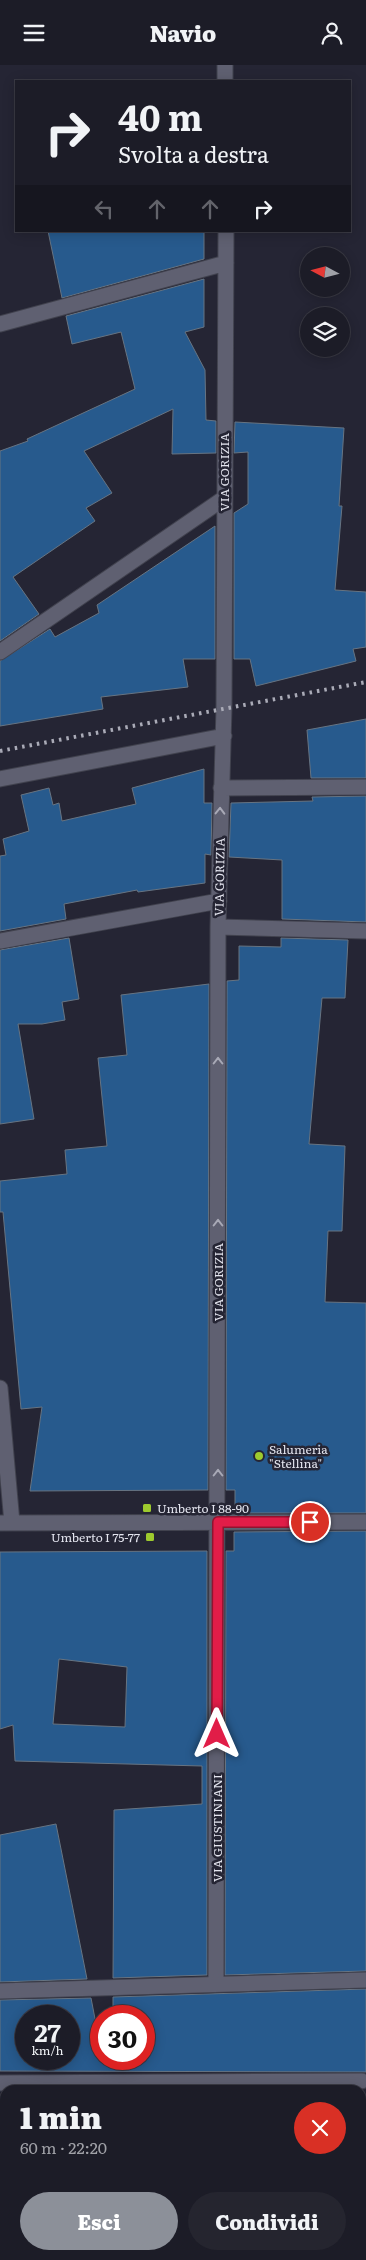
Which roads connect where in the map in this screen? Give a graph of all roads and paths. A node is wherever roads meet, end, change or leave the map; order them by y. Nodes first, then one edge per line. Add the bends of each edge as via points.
1 (225, 65) edge
2 (225, 80) edge
3 (226, 232) edge
4 (226, 263) junction
5 (0, 324) edge
6 (224, 499) junction
7 (0, 652) edge
8 (224, 736) junction
9 (0, 779) edge
10 (366, 787) edge
11 (221, 788) junction
12 (219, 901) junction
13 (218, 927) junction
14 (366, 931) edge
15 (0, 941) edge
16 (0, 1388) edge
17 (218, 1522) junction
18 (366, 1522) edge
19 (6, 1523) edge
20 (366, 1980) edge
21 (216, 1985) junction
22 (0, 1991) edge
23 (362, 2081) dead end
24 (0, 2083) edge

1 - 2 street
3 - 4 street, VIA GORIZIA
4 - 5 street
4 - 6 street, VIA GORIZIA
6 - 7 street
6 - 8 street, VIA GORIZIA
8 - 9 street
8 - 11 street, VIA GORIZIA
10 - 11 street
12 -> 11 street, VIA GORIZIA
12 - 13 street, VIA GORIZIA
12 - 15 street
13 - 14 street
17 -> 13 street, VIA GORIZIA
16 - 19 street
17 - 18 street
17 - 19 street
17 - 21 street, VIA GIUSTINIANI
20 - 21 street
21 - 22 street
23 - 24 street

